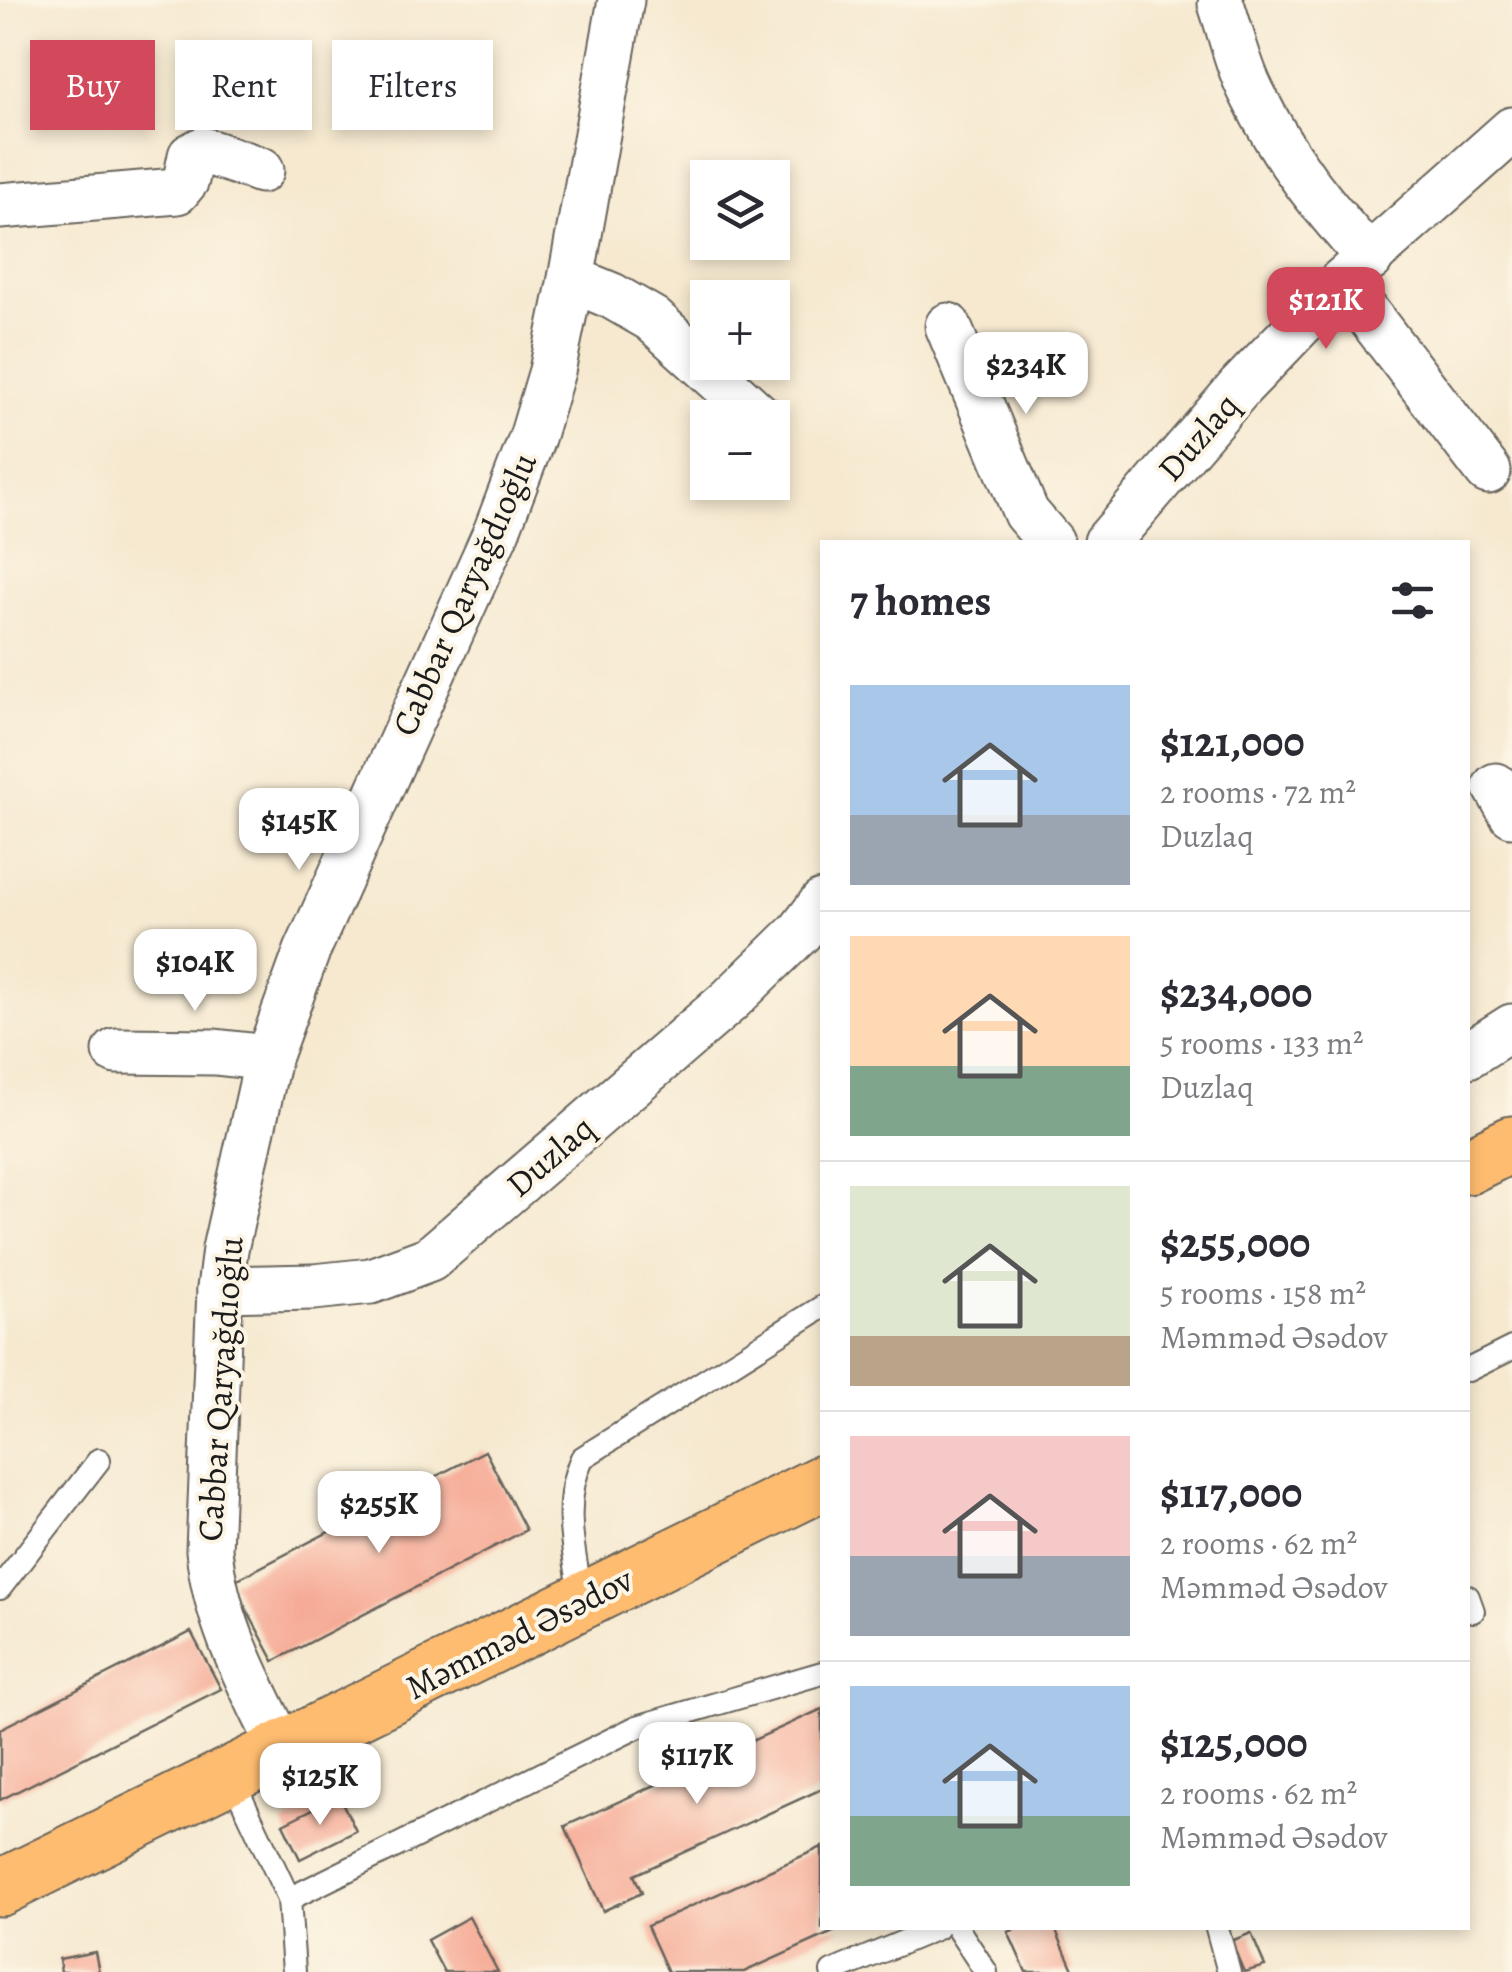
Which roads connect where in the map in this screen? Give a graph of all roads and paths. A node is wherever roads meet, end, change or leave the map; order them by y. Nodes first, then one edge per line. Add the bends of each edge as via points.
1 (621, 0) edge
2 (1221, 4) dead end
3 (1512, 130) edge
4 (261, 170) dead end
5 (0, 206) edge
6 (1356, 270) junction
7 (571, 279) junction
8 (948, 326) dead end
9 (742, 400) edge
10 (1488, 471) dead end
11 (1049, 540) edge
12 (1109, 540) edge
13 (820, 906) edge
14 (1512, 1027) edge
15 (116, 1051) dead end
16 (1470, 1055) edge
17 (268, 1058) junction
18 (1512, 1144) edge
19 (1470, 1165) edge
20 (220, 1289) junction
21 (820, 1308) edge
22 (1512, 1348) edge
23 (1470, 1369) edge
24 (100, 1460) dead end
25 (820, 1484) edge
26 (0, 1588) edge
27 (582, 1600) junction
28 (820, 1674) edge
29 (283, 1751) junction
30 (231, 1776) junction
31 (0, 1888) edge
32 (290, 1899) junction
33 (931, 1930) edge
34 (958, 1930) edge
35 (1218, 1930) edge
36 (294, 1972) edge
37 (832, 1972) edge
38 (986, 1972) edge
39 (1229, 1972) edge

1 - 7 street, Cabbar Qaryağdıoğlu
2 - 6 street via 1250,90
3 - 6 street, Duzlaq
4 - 5 street via 202,150 191,156 176,191
6 - 10 street
6 - 12 street, Duzlaq via 1241,386
7 - 9 street via 652,319
7 - 17 street, Cabbar Qaryağdıoğlu via 532,438 497,530 338,876
8 - 11 street via 1026,513
13 - 20 street, Duzlaq via 729,1001 430,1259 371,1281
14 - 16 street
15 - 17 street
17 - 20 street, Cabbar Qaryağdıoğlu
18 - 19 main road
20 - 29 street, Cabbar Qaryağdıoğlu via 212,1586 226,1632
21 - 27 lane via 582,1458 572,1480 570,1527
22 - 23 lane
24 - 26 lane
25 - 27 main road, Məmməd Əsədov
27 - 29 main road, Məmməd Əsədov
28 - 32 lane via 637,1727
29 - 30 main road, Məmməd Əsədov
30 - 31 main road, Məmməd Əsədov
30 - 32 lane
32 - 36 lane
33 - 37 lane
34 - 38 lane
35 - 39 lane

